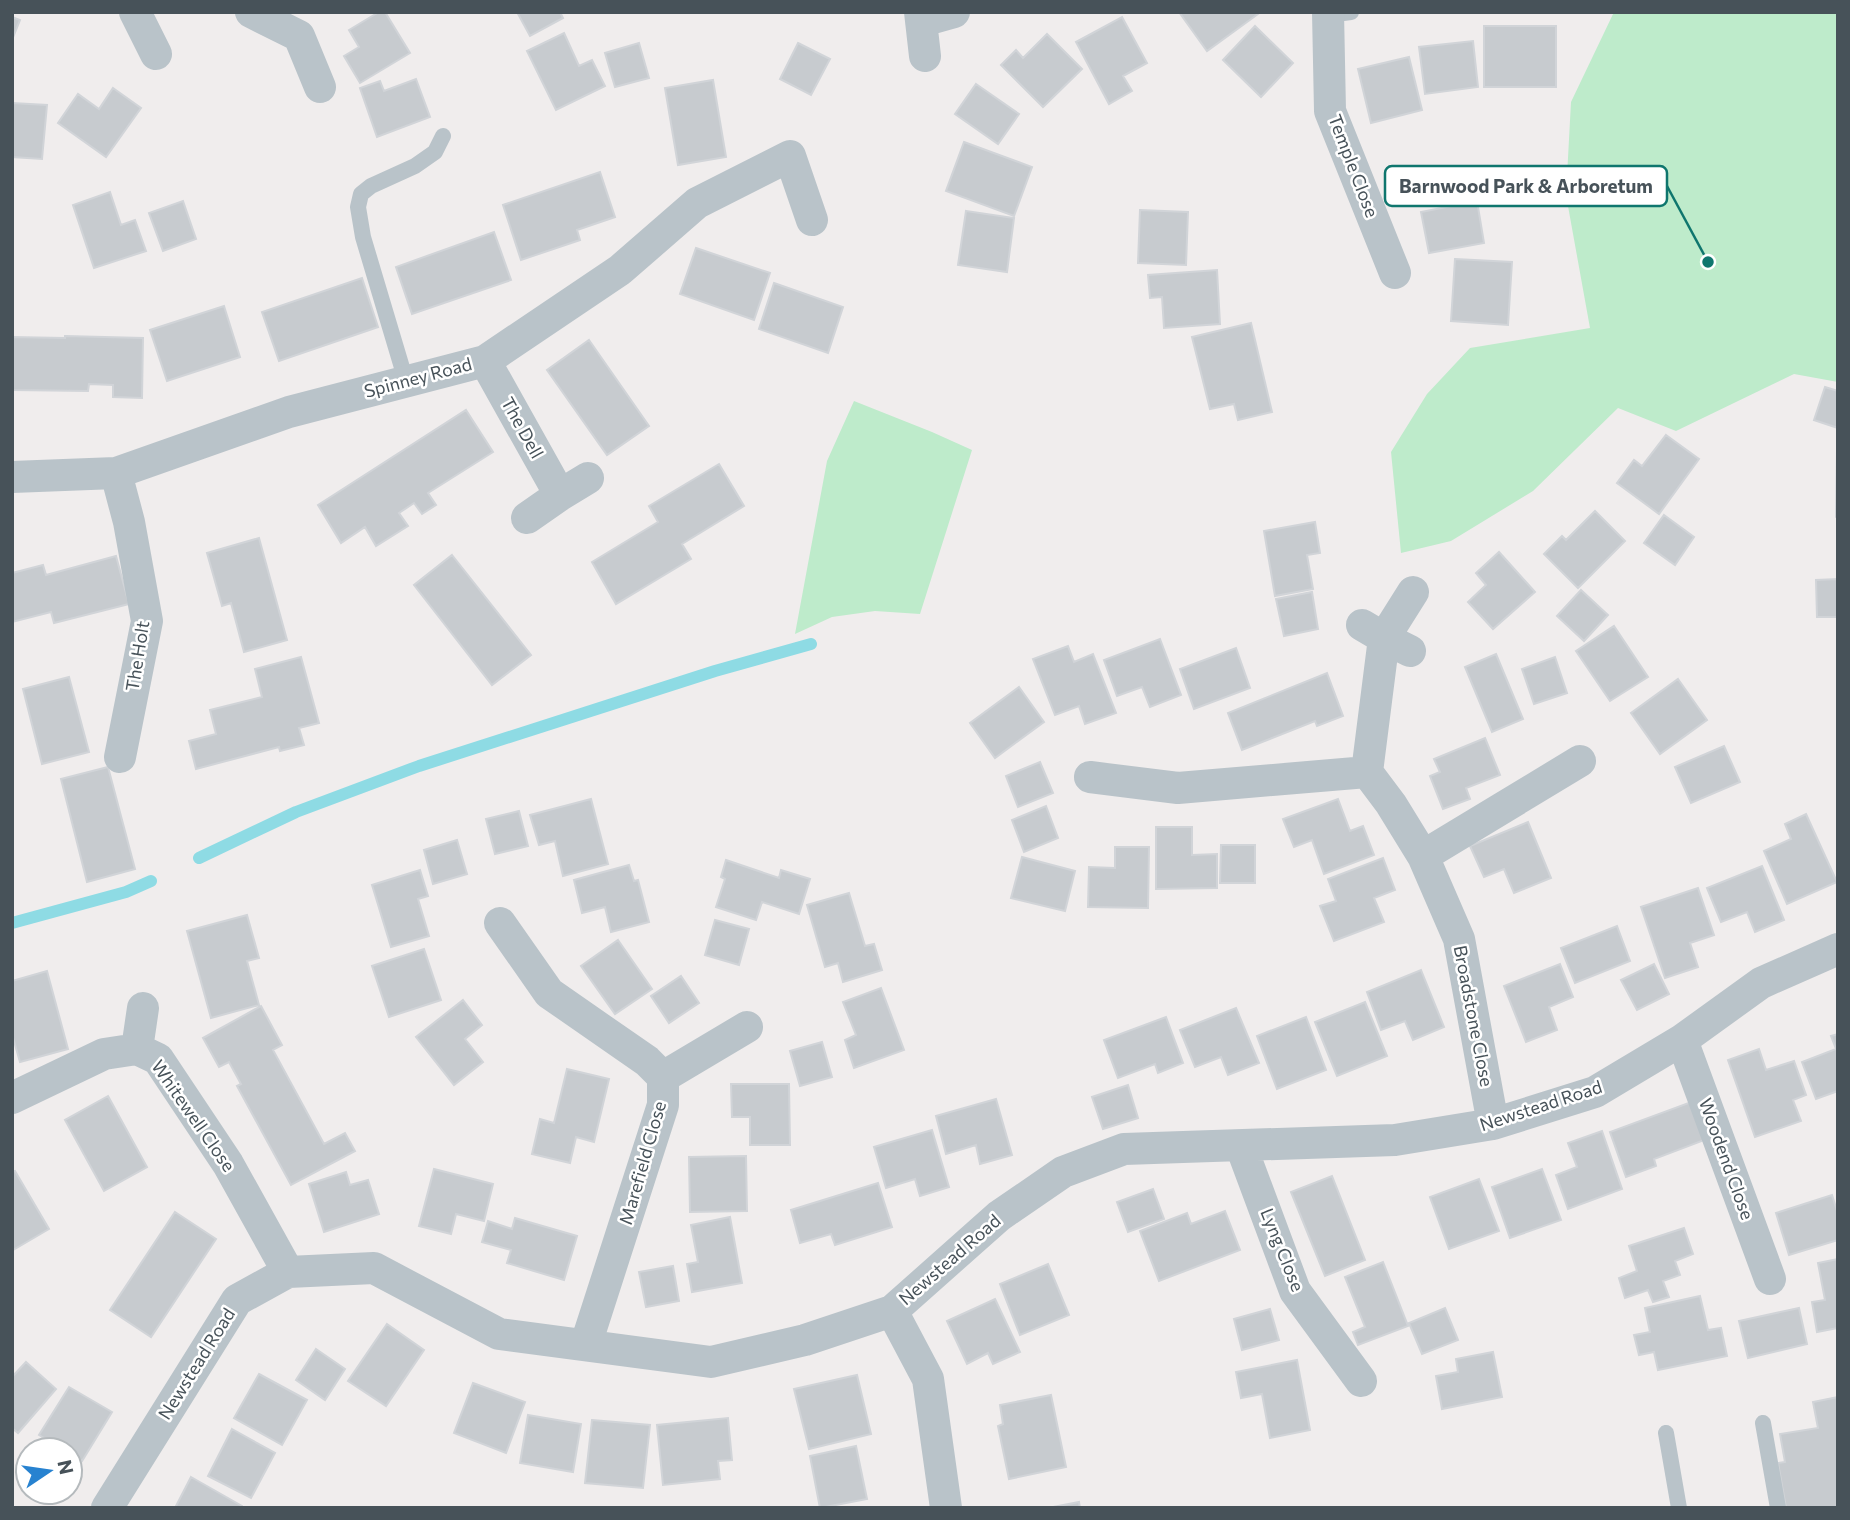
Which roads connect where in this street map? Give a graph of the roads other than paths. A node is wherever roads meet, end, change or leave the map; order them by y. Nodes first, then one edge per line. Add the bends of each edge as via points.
1 (135, 12) edge
2 (251, 12) edge
3 (954, 12) edge
4 (1335, 13) edge
5 (921, 17) edge
6 (156, 54) dead end
7 (925, 56) dead end
8 (320, 87) dead end
9 (443, 136) dead end
10 (812, 220) dead end
11 (1395, 273) dead end
12 (485, 361) junction
13 (406, 381) junction
14 (116, 473) junction
15 (12, 477) edge
16 (588, 478) dead end
17 (560, 495) junction
18 (527, 518) dead end
19 (1413, 592) dead end
20 (120, 757) dead end
21 (1582, 760) dead end
22 (1367, 772) junction
23 (1090, 776) dead end
24 (1423, 856) junction
25 (500, 923) dead end
26 (1838, 949) edge
27 (143, 1008) dead end
28 (747, 1027) dead end
29 (1682, 1040) junction
30 (137, 1049) junction
31 (663, 1076) junction
32 (12, 1098) edge
33 (1493, 1124) junction
34 (1241, 1146) junction
35 (288, 1272) junction
36 (1770, 1279) dead end
37 (892, 1311) junction
38 (586, 1344) junction
39 (1361, 1381) dead end
40 (1763, 1423) dead end
41 (1666, 1433) dead end
42 (107, 1508) edge
43 (946, 1508) edge
44 (1679, 1508) edge
45 (1778, 1508) edge

1 - 6 street
2 - 8 street via 299,36
3 - 5 street
4 - 11 street, Temple Close via 1330,111
5 - 7 street
9 - 13 lane via 435,152 361,194 358,207
10 - 12 street, Spinney Road via 790,156 697,203 620,270
12 - 13 street, Spinney Road
12 - 17 street, The Dell
13 - 14 street, Spinney Road via 289,412
14 - 15 street, Spinney Road
14 - 20 street, The Holt via 147,621
16 - 17 street
17 - 18 street
19 - 22 street via 1386,638
21 - 24 street
22 - 23 street via 1178,788
22 - 24 street, Broadstone Close
24 - 33 street, Broadstone Close via 1459,939
25 - 31 street, Marefield Close via 549,993
26 - 29 street, Newstead Road via 1761,983
27 - 30 street
28 - 31 street
29 - 33 street, Newstead Road via 1595,1092
29 - 36 street, Woodend Close via 1745,1251
30 - 32 street, Whitewell Close via 104,1054
30 - 35 street, Whitewell Close via 158,1059 228,1164
31 - 38 street, Marefield Close via 663,1105
33 - 34 street, Newstead Road via 1395,1140
34 - 37 street, Newstead Road via 1124,1149 1063,1172 999,1216
34 - 39 street, Lyng Close via 1295,1291
35 - 38 street, Newstead Road via 374,1268 499,1334
35 - 42 street, Newstead Road via 237,1300
37 - 38 street, Newstead Road via 805,1340 711,1362
37 - 43 street via 928,1379
40 - 45 lane
41 - 44 lane

